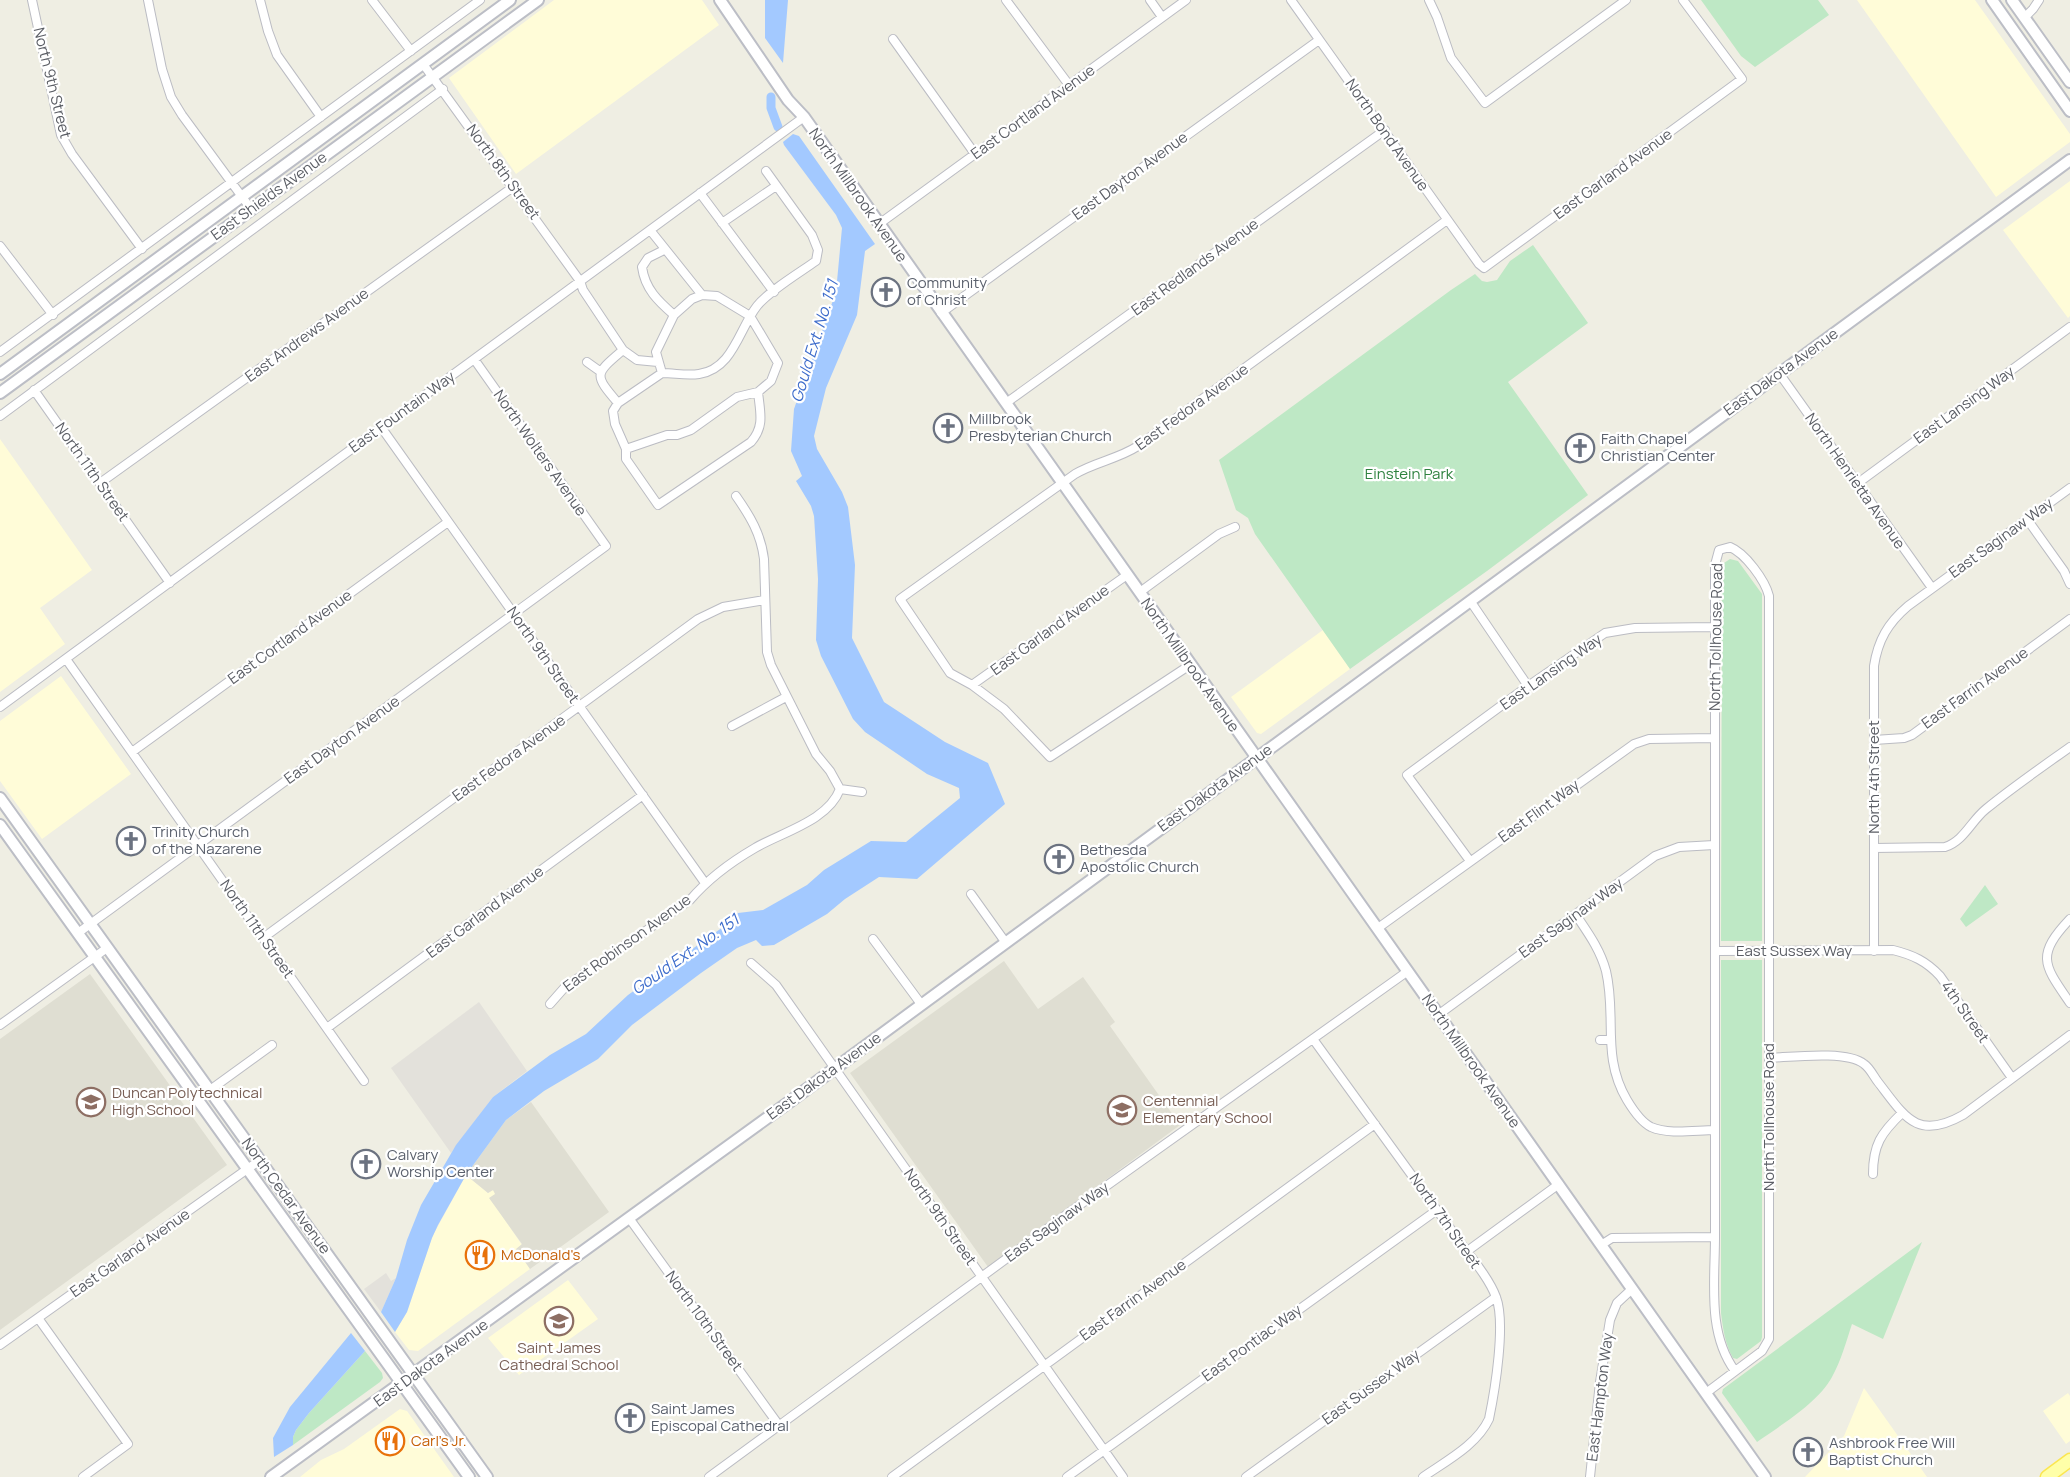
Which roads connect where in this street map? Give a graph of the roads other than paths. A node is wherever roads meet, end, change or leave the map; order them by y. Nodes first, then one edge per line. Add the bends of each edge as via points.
1 (32, 0) edge
2 (148, 0) edge
3 (260, 0) edge
4 (372, 0) edge
5 (480, 0) edge
6 (510, 0) edge
7 (538, 0) edge
8 (720, 0) edge
9 (1006, 0) edge
10 (1150, 0) edge
11 (1186, 0) edge
12 (1291, 0) edge
13 (1428, 0) edge
14 (1626, 0) edge
15 (1683, 0) edge
16 (1992, 0) edge
17 (2012, 0) edge
18 (2039, 0) edge
19 (1162, 17) junction
20 (2024, 18) junction
21 (893, 39) dead end
22 (1319, 40) junction
23 (411, 51) junction
24 (423, 64) junction
25 (433, 77) junction
26 (2070, 82) edge
27 (1069, 85) junction
28 (443, 89) junction
29 (2070, 111) edge
30 (321, 117) junction
31 (804, 117) junction
32 (1385, 130) junction
33 (975, 154) junction
34 (2070, 160) edge
35 (766, 171) dead end
36 (231, 183) junction
37 (776, 186) junction
38 (513, 187) junction
39 (700, 194) junction
40 (241, 196) junction
41 (251, 209) junction
42 (1448, 220) junction
43 (722, 223) junction
44 (879, 224) junction
45 (650, 230) junction
46 (0, 246) edge
47 (142, 249) junction
48 (664, 250) junction
49 (1484, 268) joint
50 (580, 281) junction
51 (774, 292) junction
52 (702, 295) junction
53 (941, 313) junction
54 (52, 315) junction
55 (674, 315) junction
56 (750, 316) junction
57 (2070, 327) edge
58 (59, 331) junction
59 (624, 350) junction
60 (0, 352) edge
61 (474, 359) junction
62 (588, 362) dead end
63 (658, 363) junction
64 (601, 372) junction
65 (662, 373) junction
66 (1779, 373) junction
67 (0, 374) edge
68 (0, 386) edge
69 (34, 390) junction
70 (758, 392) junction
71 (0, 393) edge
72 (618, 402) junction
73 (1006, 403) junction
74 (0, 416) edge
75 (381, 427) junction
76 (626, 448) junction
77 (100, 483) junction
78 (1062, 483) junction
79 (1858, 483) junction
80 (2070, 488) edge
81 (736, 496) dead end
82 (2027, 519) junction
83 (448, 522) junction
84 (1236, 527) dead end
85 (606, 546) joint
86 (1127, 575) junction
87 (170, 583) junction
88 (2070, 584) edge
89 (1932, 588) junction
90 (1140, 592) junction
91 (765, 600) junction
92 (1470, 602) junction
93 (514, 614) junction
94 (2070, 619) edge
95 (1714, 627) junction
96 (66, 659) junction
97 (1190, 665) junction
98 (972, 685) junction
99 (1528, 686) junction
100 (786, 697) junction
101 (580, 706) junction
102 (0, 708) edge
103 (732, 726) dead end
104 (1715, 738) junction
105 (1874, 740) junction
106 (2070, 747) edge
107 (132, 752) junction
108 (1256, 758) junction
109 (840, 789) junction
110 (862, 792) dead end
111 (643, 795) junction
112 (0, 798) edge
113 (0, 825) edge
114 (198, 845) junction
115 (1714, 845) junction
116 (1874, 848) junction
117 (1470, 861) junction
118 (705, 883) junction
119 (971, 894) dead end
120 (1576, 915) junction
121 (2070, 919) edge
122 (90, 924) junction
123 (1378, 928) junction
124 (78, 933) junction
125 (263, 938) junction
126 (873, 939) dead end
127 (1006, 943) junction
128 (107, 948) junction
129 (1715, 951) junction
130 (1768, 951) junction
131 (1874, 951) junction
132 (95, 957) junction
133 (750, 963) dead end
134 (1408, 971) junction
135 (2070, 1003) edge
136 (550, 1004) dead end
137 (921, 1004) junction
138 (1438, 1015) junction
139 (0, 1025) edge
140 (327, 1028) junction
141 (2070, 1035) edge
142 (1313, 1039) junction
143 (1610, 1040) junction
144 (1600, 1041) dead end
145 (272, 1045) dead end
146 (1769, 1058) junction
147 (835, 1068) junction
148 (2012, 1078) junction
149 (364, 1081) dead end
150 (210, 1090) junction
151 (1902, 1113) junction
152 (1375, 1124) junction
153 (1715, 1130) junction
154 (260, 1160) junction
155 (247, 1169) junction
156 (1873, 1174) dead end
157 (1558, 1185) junction
158 (1437, 1210) junction
159 (629, 1218) junction
160 (1715, 1237) junction
161 (1601, 1245) junction
162 (1467, 1252) junction
163 (982, 1276) junction
164 (1632, 1289) junction
165 (1496, 1297) junction
166 (38, 1318) junction
167 (0, 1345) edge
168 (1044, 1365) junction
169 (1734, 1371) junction
170 (414, 1375) junction
171 (402, 1384) junction
172 (1706, 1393) junction
173 (778, 1424) junction
174 (1104, 1450) junction
175 (2070, 1460) edge
176 (83, 1477) edge
177 (271, 1477) edge
178 (469, 1477) edge
179 (487, 1477) edge
180 (709, 1477) edge
181 (892, 1477) edge
182 (1067, 1477) edge
183 (1123, 1477) edge
184 (1246, 1477) edge
185 (1423, 1477) edge
186 (1590, 1477) edge
187 (1765, 1477) edge
188 (2047, 1477) edge

1 - 47 street, North 9th Street via 62,135
2 - 36 street via 171,98
3 - 30 street via 277,55
4 - 23 street
5 - 23 street
6 - 24 street, East Shields Avenue
7 - 25 street, East Shields Avenue
8 - 31 street, North Millbrook Avenue via 788,100
9 - 27 street
10 - 19 street
11 - 19 street, East Cortland Avenue
12 - 22 street, North Bond Avenue
13 - 14 street via 1451,58 1485,104
15 - 49 street, East Garland Avenue via 1742,79
16 - 29 street
17 - 20 street
18 - 20 street
19 - 27 street, East Cortland Avenue
20 - 26 street
21 - 33 street
22 - 32 street, North Bond Avenue
22 - 53 street, East Dayton Avenue
23 - 30 street
24 - 25 street, North 8th Street
24 - 40 street, East Shields Avenue
25 - 28 street, North 8th Street
25 - 41 street, East Shields Avenue
27 - 33 street, East Cortland Avenue
28 - 38 street, North 8th Street
28 - 69 street
30 - 36 street
31 - 39 street, East Fountain Way
31 - 44 street, North Millbrook Avenue
32 - 42 street, North Bond Avenue
32 - 73 street, East Redlands Avenue
33 - 44 street, East Cortland Avenue
34 - 66 street, East Dakota Avenue
35 - 37 street
36 - 40 street
36 - 47 street
37 - 43 street
37 - 51 street via 812,235 818,250 816,261
38 - 50 street, North 8th Street
38 - 77 street, East Andrews Avenue
39 - 43 street
39 - 45 street, East Fountain Way
40 - 41 street
40 - 58 street, East Shields Avenue
41 - 71 street, East Shields Avenue
42 - 49 street, North Bond Avenue
42 - 78 street, East Fedora Avenue via 1138,446 1092,465
43 - 51 street
44 - 53 street, North Millbrook Avenue
45 - 48 street
45 - 50 street, East Fountain Way
46 - 54 street
47 - 54 street
48 - 52 street
48 - 55 street via 648,258 642,267 643,276 654,298
50 - 59 street, North 8th Street
50 - 61 street, East Fountain Way
51 - 56 street
52 - 55 street
52 - 56 street via 717,296
53 - 73 street, North Millbrook Avenue
54 - 60 street
55 - 63 street via 656,352
56 - 65 street via 728,357 709,372
56 - 70 street via 778,363 771,381
57 - 79 street, East Lansing Way
58 - 67 street, East Shields Avenue
58 - 68 street via 56,343
59 - 63 street via 637,360
59 - 64 street
61 - 75 street, East Fountain Way
61 - 85 street, North Wolters Avenue
62 - 64 street
63 - 65 street
64 - 72 street via 602,385
65 - 72 street
66 - 79 street, North Henrietta Avenue
66 - 92 street, East Dakota Avenue
69 - 74 street
69 - 77 street, North 11th Street
70 - 76 street via 737,397 691,430
70 - 76 street via 761,421 752,442 658,505 626,459
72 - 76 street via 613,411 615,424
73 - 78 street, North Millbrook Avenue
75 - 83 street, North 9th Street
75 - 87 street, East Fountain Way
77 - 87 street, North 11th Street
78 - 86 street, North Millbrook Avenue
78 - 98 street, East Fedora Avenue via 900,599 950,673
79 - 89 street, North Henrietta Avenue
80 - 82 street, East Saginaw Way
81 - 91 street via 762,544
82 - 88 street
82 - 89 street, East Saginaw Way
83 - 93 street, North 9th Street
83 - 107 street, East Cortland Avenue
84 - 90 street via 1219,534
85 - 93 street, East Dayton Avenue
86 - 90 street, North Millbrook Avenue
86 - 98 street, East Garland Avenue
87 - 96 street, East Fountain Way
89 - 105 street, North 4th Street via 1894,618 1876,649
90 - 97 street, North Millbrook Avenue
91 - 100 street via 767,652
91 - 101 street, East Fedora Avenue via 735,603 711,612
92 - 99 street
92 - 108 street, East Dakota Avenue
93 - 101 street, North 9th Street
93 - 114 street, East Dayton Avenue
94 - 105 street, East Farrin Avenue via 1912,735
95 - 99 street, East Lansing Way via 1635,628 1605,633
95 - 104 street, North Tollhouse Road
95 - 130 street, North Tollhouse Road via 1716,557 1719,550 1730,547 1742,554 1769,596
96 - 102 street, East Fountain Way
96 - 107 street, North 11th Street
97 - 98 street via 1050,757 1004,709
97 - 108 street, North Millbrook Avenue
99 - 117 street, East Lansing Way via 1407,775
100 - 103 street
100 - 109 street
101 - 111 street, North 9th Street
101 - 125 street, East Fedora Avenue
104 - 115 street, North Tollhouse Road
104 - 117 street, East Flint Way via 1649,739 1634,744
105 - 116 street, North 4th Street
106 - 116 street via 1988,807 1953,844
107 - 114 street, North 11th Street
108 - 123 street, North Millbrook Avenue
108 - 127 street, East Dakota Avenue
109 - 110 street
109 - 118 street via 837,798 821,812 756,847
111 - 118 street, North 9th Street
111 - 140 street, East Garland Avenue
112 - 122 street, North Cedar Avenue
113 - 124 street, North Cedar Avenue
114 - 122 street, East Dayton Avenue
114 - 125 street, North 11th Street
115 - 120 street, East Saginaw Way via 1679,847 1655,856
115 - 129 street, North Tollhouse Road
116 - 131 street, North 4th Street
117 - 123 street, East Flint Way
118 - 136 street, East Robinson Avenue via 690,900 565,987
119 - 127 street
120 - 138 street, East Saginaw Way
120 - 143 street via 1593,939 1605,970
121 - 135 street via 2046,952 2052,977
122 - 124 street, East Dayton Avenue
122 - 128 street, North Cedar Avenue
123 - 134 street, North Millbrook Avenue
124 - 132 street, North Cedar Avenue
125 - 140 street, North 11th Street
126 - 137 street
127 - 137 street, East Dakota Avenue
128 - 132 street
128 - 150 street, North Cedar Avenue
129 - 130 street, East Sussex Way
129 - 153 street, North Tollhouse Road
130 - 131 street, East Sussex Way
130 - 146 street, North Tollhouse Road
131 - 148 street, 4th Street via 1893,950 1911,955 1931,967
132 - 139 street
132 - 155 street, North Cedar Avenue
133 - 147 street, North 9th Street via 776,985
134 - 138 street, North Millbrook Avenue
134 - 142 street, East Saginaw Way
137 - 147 street, East Dakota Avenue
138 - 157 street, North Millbrook Avenue
140 - 149 street, North 11th Street
141 - 148 street
142 - 152 street, North 7th Street
142 - 163 street, East Saginaw Way
143 - 144 street
143 - 153 street via 1617,1079 1639,1117 1667,1131
145 - 150 street
146 - 151 street via 1841,1056 1864,1064
146 - 169 street, North Tollhouse Road via 1769,1339 1762,1351
147 - 159 street, East Dakota Avenue
147 - 163 street, North 9th Street
148 - 151 street via 1949,1122 1933,1127 1918,1125
150 - 154 street, North Cedar Avenue
151 - 156 street via 1875,1147
152 - 158 street, North 7th Street
152 - 168 street, East Farrin Avenue
153 - 160 street, North Tollhouse Road
154 - 155 street, East Garland Avenue
154 - 170 street, North Cedar Avenue
155 - 166 street, East Garland Avenue
155 - 171 street, North Cedar Avenue
157 - 161 street, North Millbrook Avenue
157 - 162 street
158 - 162 street, North 7th Street
158 - 174 street, East Pontiac Way
159 - 170 street, East Dakota Avenue
159 - 173 street, North 10th Street
160 - 161 street via 1612,1238
160 - 169 street, North Tollhouse Road via 1715,1324 1718,1341
161 - 164 street, North Millbrook Avenue
162 - 165 street, North 7th Street
163 - 168 street, North 9th Street
163 - 173 street, East Saginaw Way
164 - 172 street, North Millbrook Avenue
164 - 186 street, East Hampton Way via 1617,1304 1610,1320
165 - 184 street, East Sussex Way
165 - 185 street, North 7th Street via 1500,1333 1485,1428
166 - 167 street, East Garland Avenue
166 - 176 street via 128,1444
168 - 174 street, North 9th Street
168 - 181 street, East Farrin Avenue
169 - 172 street, North Tollhouse Road
170 - 171 street, East Dakota Avenue
170 - 179 street, North Cedar Avenue
171 - 177 street, East Dakota Avenue
171 - 178 street, North Cedar Avenue
172 - 187 street, North Millbrook Avenue
173 - 180 street, East Saginaw Way
174 - 182 street, East Pontiac Way
174 - 183 street, North 9th Street
175 - 188 main road

